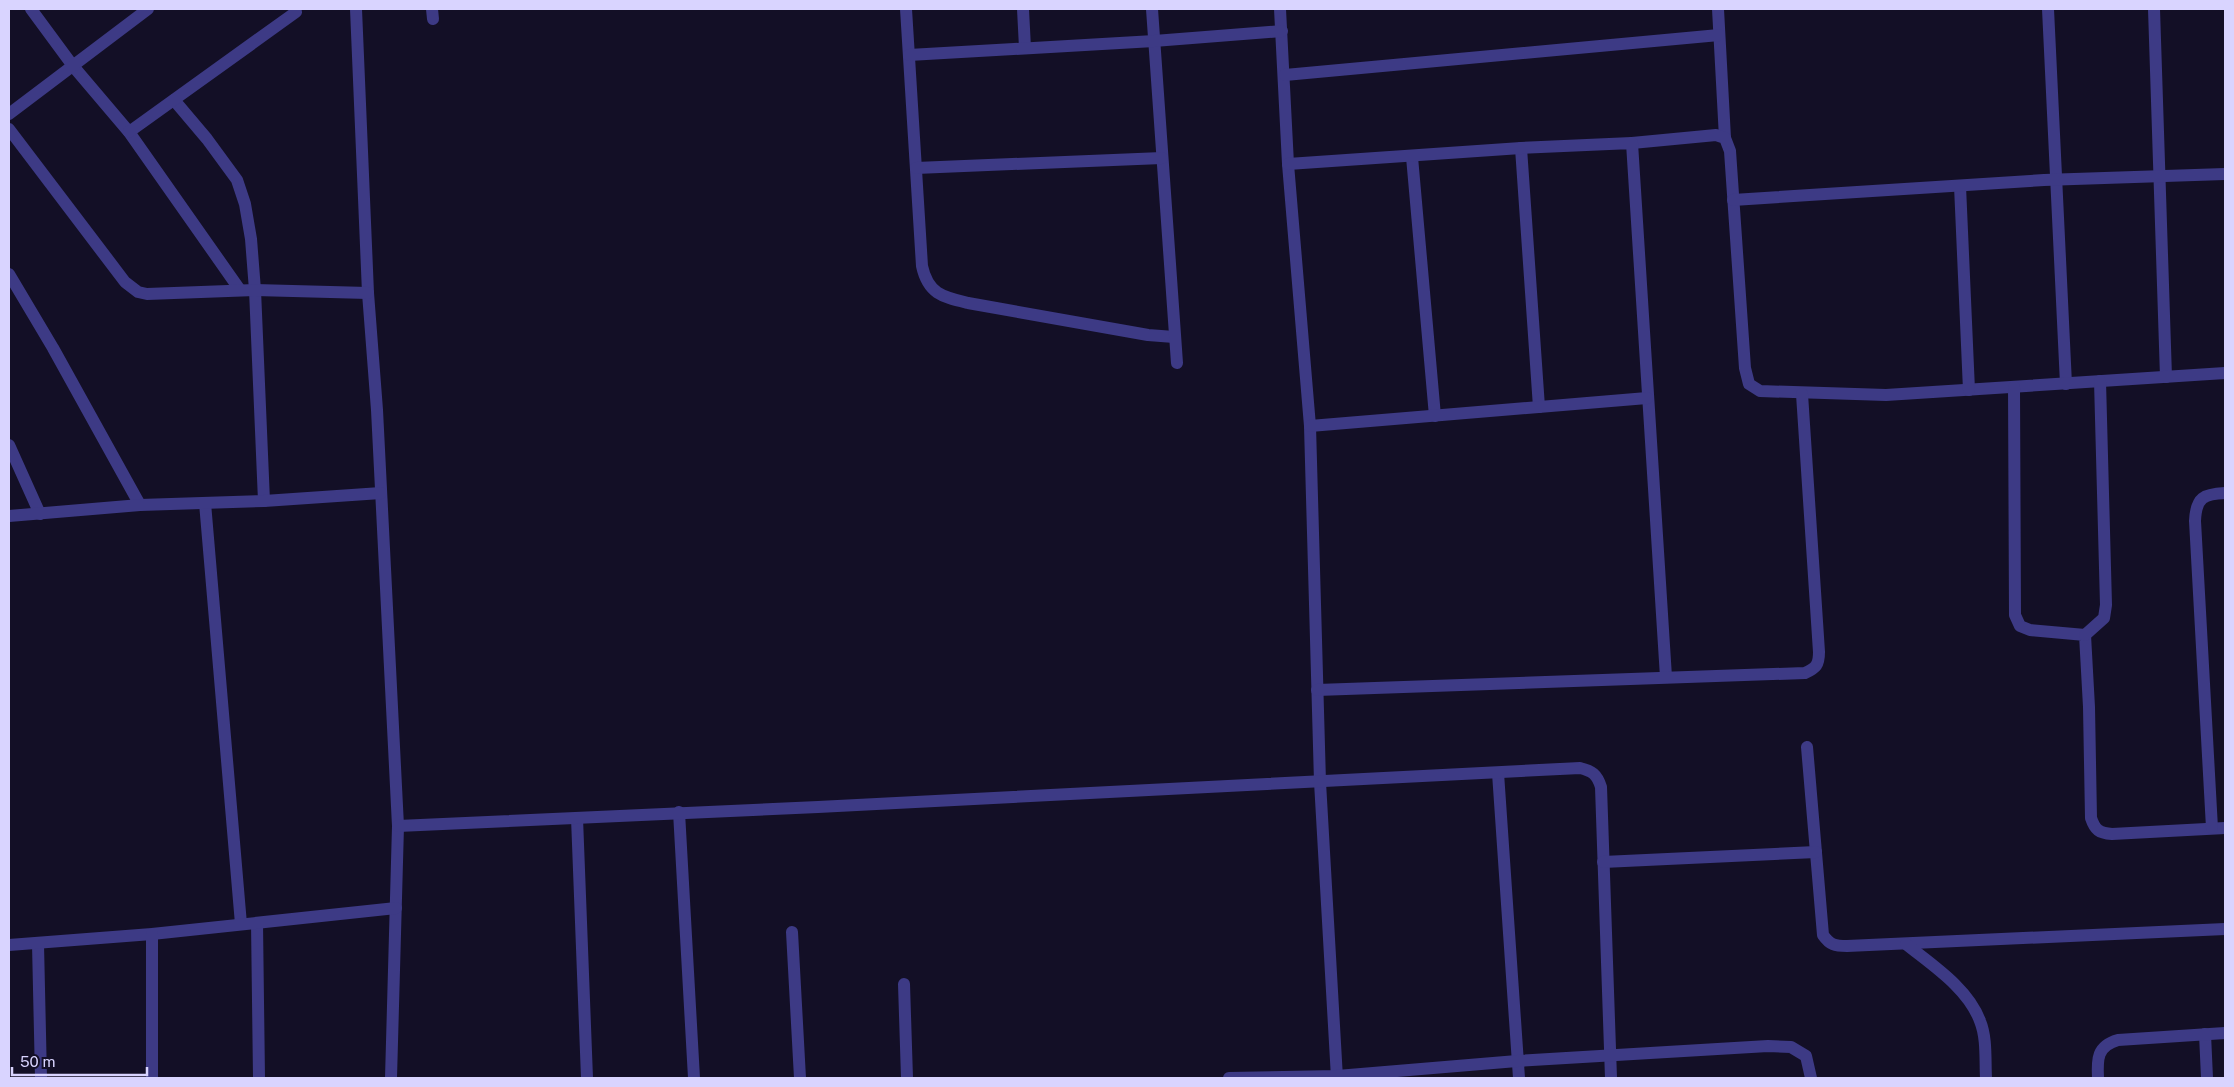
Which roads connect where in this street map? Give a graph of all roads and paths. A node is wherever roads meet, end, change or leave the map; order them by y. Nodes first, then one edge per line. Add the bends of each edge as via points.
1 (31, 9) edge
2 (148, 9) edge
3 (356, 9) edge
4 (906, 9) edge
5 (1023, 9) edge
6 (1152, 9) edge
7 (1280, 9) edge
8 (1718, 9) edge
9 (2048, 9) edge
10 (2154, 9) edge
11 (296, 12) dead end
12 (1282, 31) junction
13 (1719, 35) junction
14 (1154, 41) junction
15 (1025, 48) junction
16 (909, 55) junction
17 (73, 66) junction
18 (1285, 75) junction
19 (174, 100) junction
20 (9, 114) edge
21 (9, 129) edge
22 (129, 132) junction
23 (1725, 138) junction
24 (1632, 143) junction
25 (1521, 148) junction
26 (1412, 156) junction
27 (1162, 158) junction
28 (1288, 164) junction
29 (916, 168) junction
30 (2225, 174) edge
31 (2158, 176) junction
32 (2057, 180) junction
33 (1960, 186) junction
34 (1733, 200) junction
35 (9, 274) edge
36 (240, 290) junction
37 (255, 290) junction
38 (368, 293) junction
39 (1174, 337) junction
40 (1177, 363) dead end
41 (2225, 373) edge
42 (2166, 377) junction
43 (2100, 381) junction
44 (2066, 384) junction
45 (2014, 387) junction
46 (1969, 390) junction
47 (1802, 394) junction
48 (1647, 398) junction
49 (1540, 407) junction
50 (1435, 416) junction
51 (1310, 426) junction
52 (9, 445) edge
53 (381, 492) junction
54 (2225, 493) edge
55 (264, 501) junction
56 (205, 503) junction
57 (140, 505) junction
58 (40, 514) junction
59 (9, 516) edge
60 (2085, 635) junction
61 (1666, 677) junction
62 (1317, 690) junction
63 (1807, 747) dead end
64 (1498, 773) junction
65 (1320, 782) junction
66 (679, 812) junction
67 (577, 818) junction
68 (398, 826) junction
69 (2212, 828) junction
70 (2225, 828) edge
71 (1816, 852) junction
72 (1603, 862) junction
73 (396, 908) junction
74 (257, 923) junction
75 (241, 924) junction
76 (2225, 929) edge
77 (792, 932) dead end
78 (152, 934) junction
79 (38, 944) junction
80 (1906, 944) junction
81 (9, 945) edge
82 (904, 984) dead end
83 (2225, 1033) edge
84 (2205, 1034) junction
85 (1610, 1056) junction
86 (1517, 1061) junction
87 (1337, 1077) edge
88 (41, 1078) edge
89 (152, 1078) edge
90 (259, 1078) edge
91 (391, 1078) edge
92 (587, 1078) edge
93 (694, 1078) edge
94 (800, 1078) edge
95 (907, 1078) edge
96 (1229, 1078) edge
97 (1519, 1078) edge
98 (1611, 1078) edge
99 (1811, 1078) edge
100 (1986, 1078) edge
101 (2098, 1078) edge
102 (2207, 1078) edge

1 - 17 street
2 - 17 street
3 - 38 street
4 - 16 street
5 - 15 street
6 - 14 street
7 - 12 street
8 - 13 street
9 - 32 street
10 - 31 street
11 - 19 street
12 - 14 street
12 - 18 street
13 - 18 street
13 - 23 street
14 - 15 street
14 - 27 street
15 - 16 street
16 - 29 street
17 - 20 street
17 - 22 street
18 - 28 street
19 - 22 street
19 - 37 street via 237,180 251,239
21 - 36 street via 125,282 138,292 162,295
22 - 36 street
23 - 24 street via 1716,135
23 - 34 street via 1730,151
24 - 25 street
24 - 48 street
25 - 26 street
25 - 49 street
26 - 28 street
26 - 50 street
27 - 29 street
27 - 39 street
28 - 51 street
29 - 39 street via 922,266 925,278 942,297
30 - 31 street
31 - 32 street
31 - 42 street
32 - 33 street
32 - 44 street
33 - 34 street
33 - 46 street
34 - 47 street via 1745,368 1749,384 1760,392
35 - 57 street
36 - 37 street
37 - 38 street
37 - 55 street
38 - 53 street
39 - 40 street
41 - 42 street
42 - 43 street
43 - 44 street
43 - 60 street via 2106,605 2104,618
44 - 45 street
45 - 46 street
45 - 60 street via 2015,615 2020,626 2030,630
46 - 47 street via 1886,395
47 - 61 street via 1819,661 1816,668 1805,673
48 - 49 street
48 - 61 street
49 - 50 street
50 - 51 street
51 - 62 street
52 - 58 street
53 - 55 street
53 - 68 street
54 - 69 street via 2208,494 2195,510
55 - 56 street
56 - 57 street
56 - 75 street
57 - 58 street
58 - 59 street
60 - 69 street via 2091,818 2094,828 2101,834 2112,834
61 - 62 street
62 - 65 street
63 - 71 street
64 - 65 street
64 - 72 street via 1580,768 1592,771 1601,787
64 - 86 street
65 - 66 street
65 - 87 street
66 - 67 street
66 - 93 street
67 - 68 street
67 - 92 street
68 - 73 street
69 - 70 street
71 - 72 street
71 - 80 street via 1823,934 1828,942 1836,946
72 - 85 street
73 - 74 street
73 - 91 street
74 - 75 street
74 - 90 street
75 - 78 street
76 - 80 street
77 - 94 street
78 - 79 street
78 - 89 street
79 - 81 street
79 - 88 street
80 - 100 street via 1968,999 1980,1021
82 - 95 street
83 - 84 street
84 - 101 street via 2109,1042 2101,1048 2097,1059
84 - 102 street
85 - 86 street
85 - 98 street
85 - 99 street via 1791,1047 1806,1056
86 - 87 street
86 - 97 street
87 - 96 street

